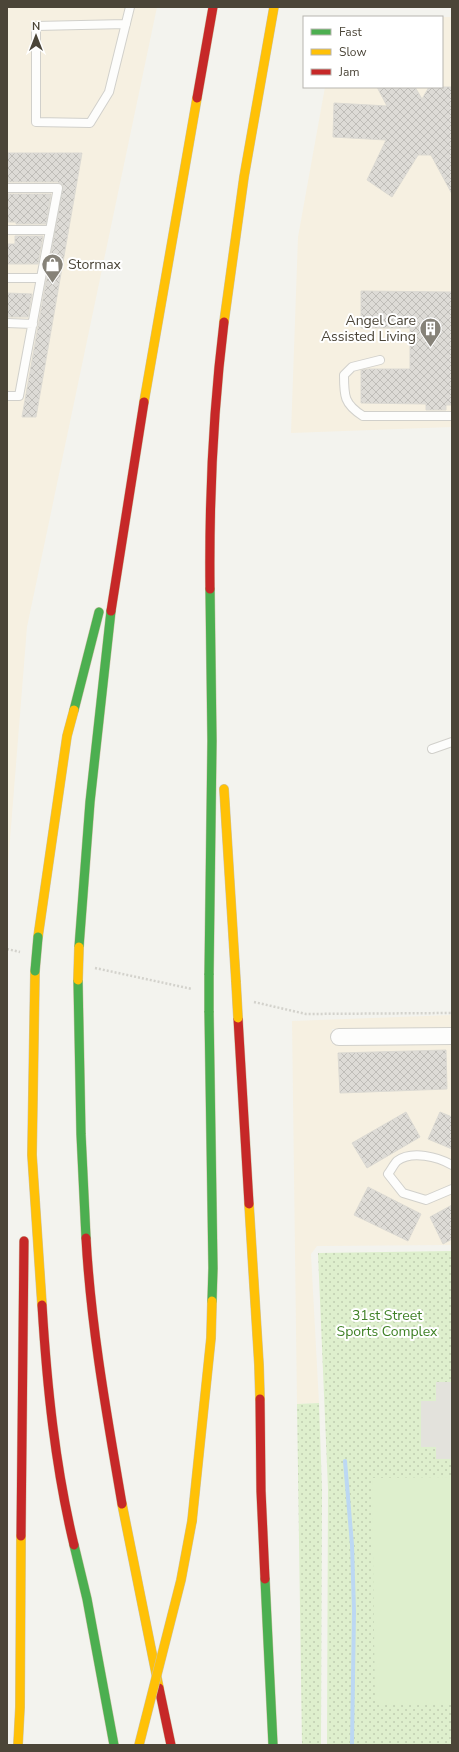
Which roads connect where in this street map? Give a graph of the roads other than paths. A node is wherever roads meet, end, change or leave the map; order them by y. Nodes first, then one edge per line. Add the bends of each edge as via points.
1 (130, 7) edge
2 (213, 7) edge
3 (274, 7) edge
4 (126, 24) junction
5 (7, 188) edge
6 (7, 230) edge
7 (50, 230) junction
8 (7, 278) edge
9 (41, 278) junction
10 (7, 323) edge
11 (33, 324) junction
12 (380, 360) dead end
13 (7, 396) edge
14 (452, 416) edge
15 (127, 501) junction
16 (106, 584) dead end
17 (102, 599) dead end
18 (212, 742) junction
19 (452, 742) edge
20 (432, 749) dead end
21 (339, 1036) dead end
22 (452, 1036) edge
23 (32, 1155) junction
24 (452, 1165) edge
25 (452, 1189) edge
26 (26, 1206) dead end
27 (24, 1228) dead end
28 (18, 1745) edge
29 (114, 1745) edge
30 (139, 1745) edge
31 (171, 1745) edge
32 (273, 1745) edge

1 - 4 lane
2 - 15 highway
3 - 18 highway via 247,165 220,357 212,461 208,571
4 - 4 lane via 36,26 36,122 90,123 109,92
5 - 7 lane via 58,188
6 - 7 lane
7 - 9 lane
8 - 9 lane
9 - 11 lane
10 - 11 lane
11 - 13 lane via 19,396
12 - 14 lane via 352,367 344,375 344,397 352,409 363,416
15 - 16 highway
15 - 31 highway, bridge via 100,698 79,947 82,1134 88,1269 103,1391 127,1532
17 - 23 highway, bridge via 68,736 38,938 35,971
18 - 30 highway, bridge via 208,1011 213,1268 211,1338 192,1521 181,1580
18 - 32 highway, bridge via 224,793 236,982 259,1365 261,1491
19 - 20 lane
21 - 22 street
23 - 26 highway
23 - 29 highway via 52,1425 67,1515
24 - 25 lane via 418,1154 398,1161 388,1174 403,1193 426,1200
27 - 28 highway

